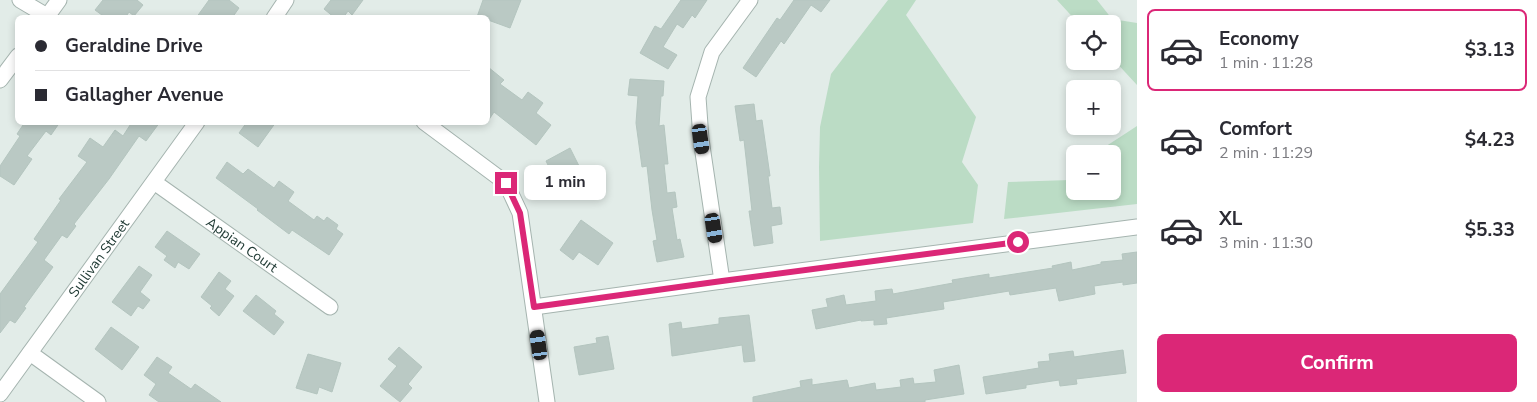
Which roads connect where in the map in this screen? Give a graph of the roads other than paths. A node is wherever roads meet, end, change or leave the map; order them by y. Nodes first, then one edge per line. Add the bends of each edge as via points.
1 (20, 0) edge
2 (59, 0) edge
3 (286, 0) edge
4 (750, 0) edge
5 (43, 15) edge
6 (48, 15) edge
7 (278, 15) edge
8 (15, 60) edge
9 (0, 80) edge
10 (195, 125) edge
11 (428, 125) edge
12 (154, 182) junction
13 (1137, 227) edge
14 (722, 281) junction
15 (330, 307) dead end
16 (534, 307) junction
17 (30, 353) junction
18 (0, 394) edge
19 (98, 402) edge
20 (547, 402) edge

1 - 5 street
2 - 6 street
3 - 7 street
4 - 14 street via 712,52 698,97
8 - 9 street
10 - 12 street, Sullivan Street
11 - 16 street via 506,183 520,213
12 - 15 street, Appian Court
12 - 17 street, Sullivan Street
13 - 14 street
14 - 16 street
16 - 20 street
17 - 18 street, Sullivan Street
17 - 19 street

